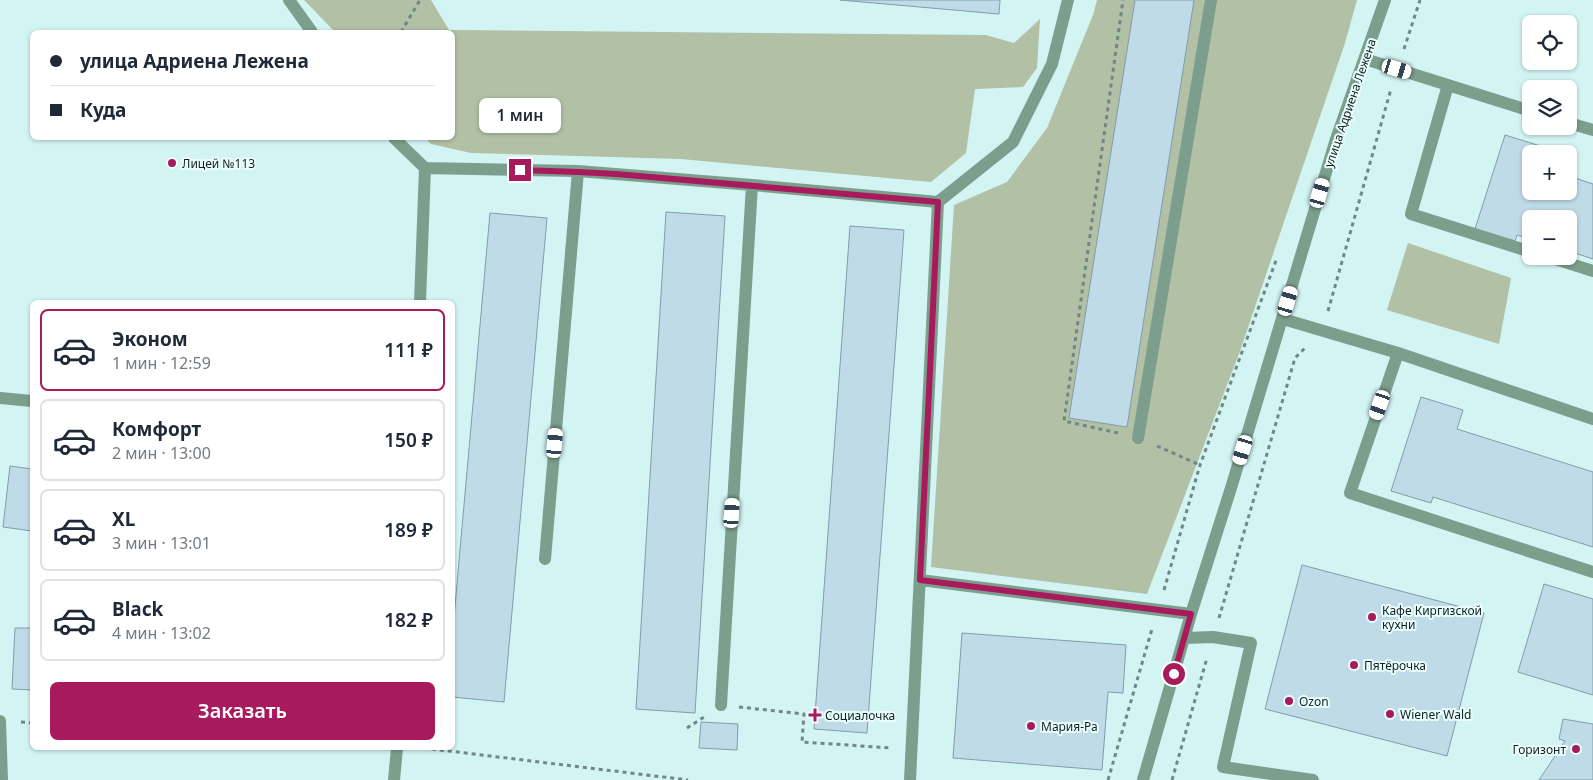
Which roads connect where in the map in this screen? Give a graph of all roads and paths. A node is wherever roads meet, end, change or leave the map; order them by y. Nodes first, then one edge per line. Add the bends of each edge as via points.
1 (289, 0) edge
2 (420, 0) edge
3 (1068, 0) edge
4 (1123, 0) edge
5 (1211, 0) edge
6 (1385, 0) edge
7 (1420, 0) edge
8 (311, 30) edge
9 (402, 30) edge
10 (1365, 60) junction
11 (1397, 69) junction
12 (1448, 85) junction
13 (1522, 108) edge
14 (1577, 125) edge
15 (1593, 130) edge
16 (396, 140) edge
17 (425, 168) junction
18 (578, 172) junction
19 (752, 185) junction
20 (938, 202) junction
21 (1522, 249) edge
22 (1574, 265) edge
23 (1593, 271) edge
24 (420, 300) edge
25 (1283, 319) junction
26 (1322, 331) junction
27 (1398, 353) junction
28 (0, 398) edge
29 (30, 401) edge
30 (1593, 419) edge
31 (1138, 438) junction
32 (1200, 465) dead end
33 (545, 559) dead end
34 (1593, 572) edge
35 (920, 580) junction
36 (1191, 614) junction
37 (1213, 637) junction
38 (1185, 638) junction
39 (721, 706) junction
40 (0, 721) edge
41 (687, 728) dead end
42 (397, 750) edge
43 (440, 750) edge
44 (910, 750) junction
45 (2, 780) edge
46 (394, 780) edge
47 (688, 780) edge
48 (910, 780) edge
49 (1143, 780) edge
50 (1172, 780) edge
51 (1312, 780) edge

1 - 8 street
2 - 9 path
3 - 20 street via 1052,64 1013,142
4 - 31 path via 1064,421
5 - 31 street
6 - 10 street, улица Адриена Лежена
7 - 11 path
10 - 11 street
10 - 25 street, улица Адриена Лежена via 1336,139
11 - 12 street
11 - 26 path
12 - 13 street
12 - 21 street via 1411,214
14 - 15 street
16 - 17 street
17 - 18 street
17 - 24 street
18 - 19 street
18 - 33 street
19 - 20 street
19 - 39 street
20 - 35 street
22 - 23 street
25 - 26 street
25 - 36 street, улица Адриена Лежена
26 - 27 street
26 - 37 path via 1295,358
27 - 30 street
27 - 34 street via 1350,493
28 - 29 street
31 - 32 path
35 - 36 street
35 - 44 street
36 - 38 street, улица Адриена Лежена
37 - 38 street
37 - 50 path
37 - 51 street via 1250,643 1223,767
38 - 49 street, улица Адриена Лежена
39 - 41 path
39 - 44 path via 804,714 802,742
40 - 45 street
42 - 46 street
43 - 47 path
44 - 48 street

